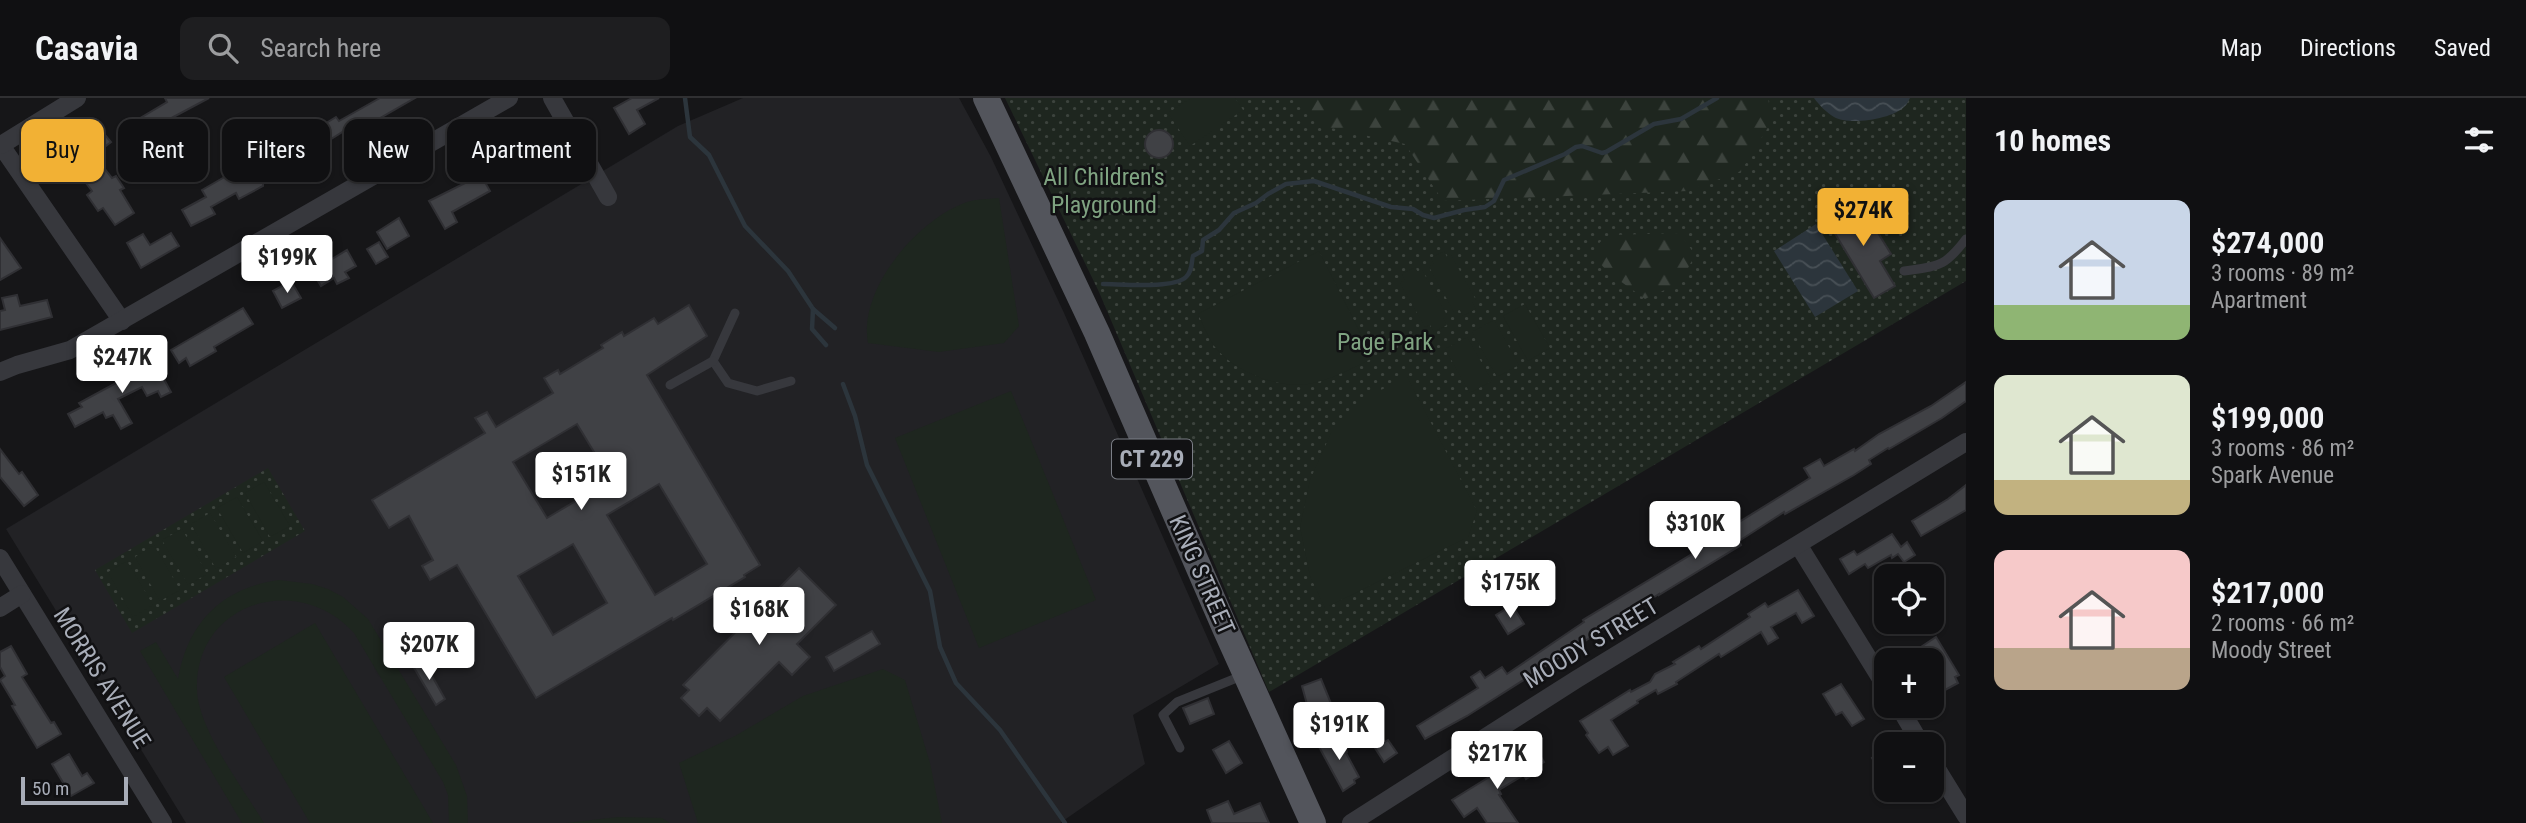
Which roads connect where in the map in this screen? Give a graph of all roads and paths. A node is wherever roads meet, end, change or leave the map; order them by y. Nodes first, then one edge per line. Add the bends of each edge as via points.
1 (76, 98) edge
2 (509, 98) edge
3 (552, 98) edge
4 (986, 98) edge
5 (1, 145) edge
6 (608, 197) dead end
7 (1966, 239) edge
8 (1904, 271) dead end
9 (736, 313) dead end
10 (122, 321) junction
11 (713, 361) junction
12 (0, 372) edge
13 (791, 381) dead end
14 (670, 385) dead end
15 (1966, 442) edge
16 (1799, 546) junction
17 (0, 558) edge
18 (22, 594) junction
19 (0, 608) edge
20 (1874, 668) edge
21 (1246, 674) junction
22 (1180, 748) dead end
23 (1944, 780) edge
24 (1966, 816) edge
25 (163, 823) edge
26 (1313, 823) edge
27 (1351, 823) edge

1 - 5 street
2 - 10 street
3 - 6 street
4 - 21 main road, KING STREET / CT 229 via 1097,333
5 - 10 street
7 - 8 lane via 1940,266
9 - 11 lane
10 - 12 street via 70,350
11 - 13 lane via 728,383 758,391
11 - 14 lane
15 - 16 street, MOODY STREET
16 - 20 street
16 - 27 street, MOODY STREET via 1577,679
17 - 18 street, MORRIS AVENUE
18 - 19 street
18 - 25 street, MORRIS AVENUE
21 - 22 lane via 1177,702 1163,715
21 - 26 main road, KING STREET / CT 229
23 - 24 street

